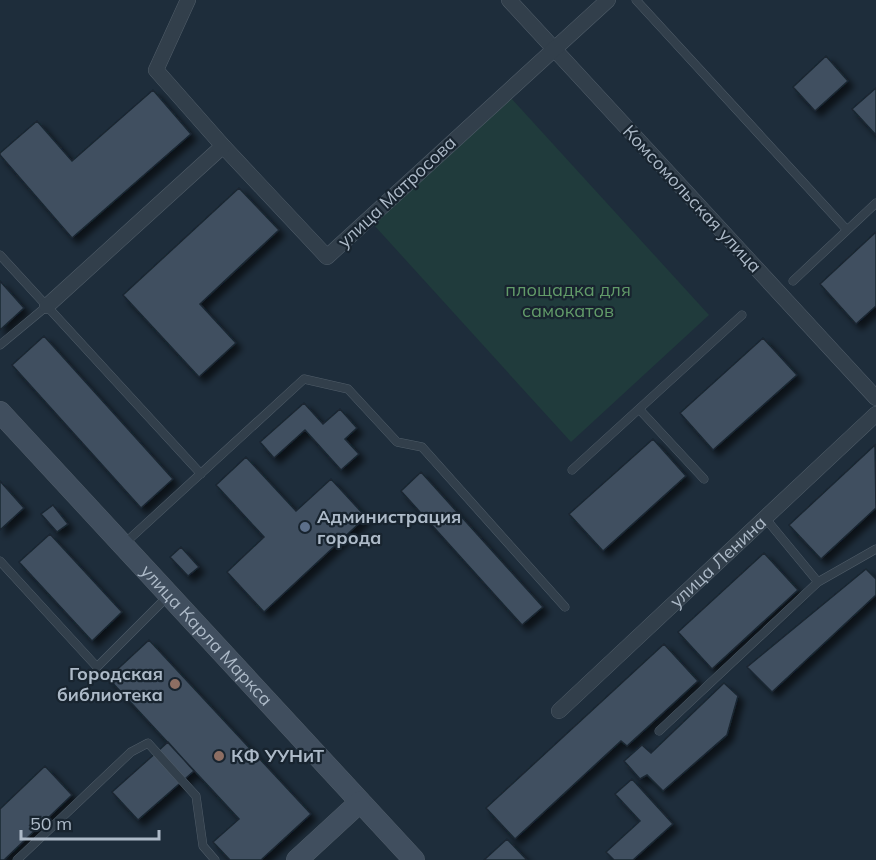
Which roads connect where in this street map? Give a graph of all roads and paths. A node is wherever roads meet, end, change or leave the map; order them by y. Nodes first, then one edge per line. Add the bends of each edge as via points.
1 (188, 0) edge
2 (509, 0) edge
3 (608, 0) edge
4 (636, 0) edge
5 (555, 49) junction
6 (223, 146) junction
7 (876, 203) edge
8 (847, 230) junction
9 (0, 255) edge
10 (793, 281) dead end
11 (47, 306) junction
12 (742, 315) dead end
13 (0, 345) edge
14 (876, 398) edge
15 (639, 409) junction
16 (0, 412) edge
17 (876, 414) edge
18 (572, 470) dead end
19 (201, 474) junction
20 (704, 479) dead end
21 (766, 519) junction
22 (124, 545) junction
23 (876, 549) edge
24 (0, 561) edge
25 (818, 582) junction
26 (170, 594) junction
27 (565, 607) dead end
28 (558, 711) dead end
29 (659, 731) dead end
30 (360, 802) junction
31 (403, 856) edge
32 (17, 860) edge
33 (215, 860) edge
34 (297, 860) edge

1 - 6 street, улица Матросова via 156,70
2 - 5 street, Комсомольская улица
3 - 5 street
4 - 8 lane
5 - 6 street, улица Матросова via 327,257
5 - 14 street, Комсомольская улица
6 - 11 street
7 - 8 lane
8 - 10 lane
9 - 11 lane
11 - 13 lane
11 - 19 lane
12 - 15 lane
15 - 18 lane
15 - 20 lane
16 - 22 main road, улица Карла Маркса
17 - 21 street, улица Ленина
19 - 22 lane
19 - 27 lane via 304,379 348,389 397,442 422,447
21 - 25 lane
21 - 28 street, улица Ленина
22 - 26 main road, улица Карла Маркса
23 - 25 lane
24 - 26 lane via 97,667
25 - 29 lane
26 - 30 main road, улица Карла Маркса
30 - 31 main road, улица Карла Маркса
30 - 34 main road
32 - 33 lane via 131,752 148,743 196,796 203,846

